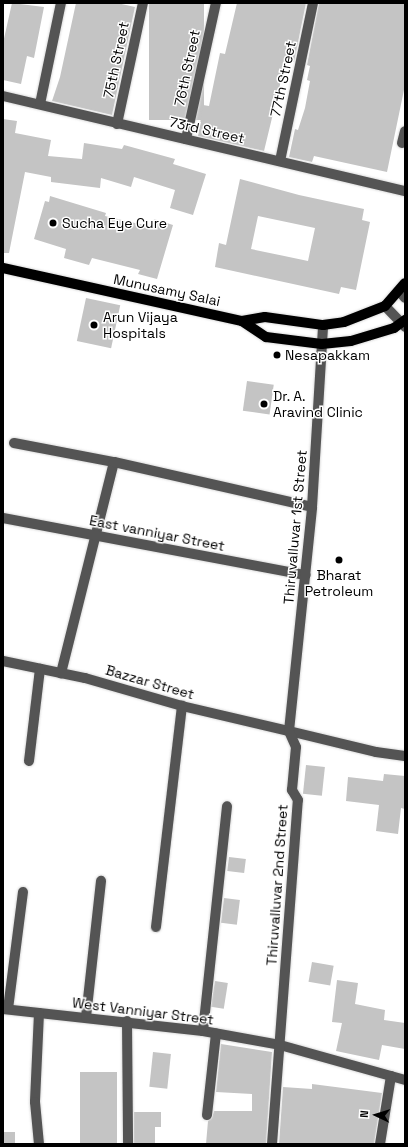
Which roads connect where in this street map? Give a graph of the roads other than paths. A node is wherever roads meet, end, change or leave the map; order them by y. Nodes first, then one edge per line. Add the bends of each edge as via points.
1 (61, 3) edge
2 (143, 3) edge
3 (216, 3) edge
4 (313, 3) edge
5 (3, 96) edge
6 (40, 104) junction
7 (117, 124) junction
8 (405, 130) edge
9 (186, 139) junction
10 (402, 143) dead end
11 (280, 161) junction
12 (405, 191) edge
13 (3, 268) edge
14 (403, 291) edge
15 (385, 306) junction
16 (242, 321) junction
17 (404, 324) edge
18 (323, 325) junction
19 (322, 344) junction
20 (14, 443) dead end
21 (114, 462) junction
22 (312, 507) junction
23 (3, 518) edge
24 (94, 535) junction
25 (306, 575) junction
26 (3, 661) edge
27 (40, 669) junction
28 (61, 673) junction
29 (182, 706) junction
30 (289, 731) junction
31 (405, 756) edge
32 (29, 761) dead end
33 (227, 806) dead end
34 (101, 881) dead end
35 (23, 892) dead end
36 (156, 927) dead end
37 (5, 1009) edge
38 (39, 1013) junction
39 (86, 1017) junction
40 (127, 1021) junction
41 (203, 1031) junction
42 (216, 1033) junction
43 (280, 1045) junction
44 (391, 1076) junction
45 (405, 1080) edge
46 (206, 1115) dead end
47 (39, 1144) edge
48 (128, 1144) edge
49 (272, 1144) edge
50 (380, 1144) edge

1 - 6 street
2 - 7 street, 75th Street
3 - 9 street, 76th Street
4 - 11 street, 77th Street
5 - 6 street, 73rd Street
6 - 7 street, 73rd Street
7 - 9 street, 73rd Street
8 - 10 street
9 - 11 street, 73rd Street
11 - 12 street, 73rd Street
13 - 16 main road, Munusamy Salai
14 - 15 main road
15 - 17 street
15 - 18 main road via 344,322
16 - 18 main road via 265,317
16 - 19 main road, Munusamy Salai via 266,337
17 - 19 main road, Munusamy Salai via 351,341
18 - 19 street, Thiruvalluvar 1st Street
19 - 22 street, Thiruvalluvar 1st Street
20 - 21 street
21 - 22 street
21 - 24 street
22 - 25 street, Thiruvalluvar 1st Street
23 - 24 street, East vanniyar Street
24 - 25 street, East vanniyar Street
24 - 28 street
25 - 30 street, Thiruvalluvar 1st Street
26 - 27 street, Bazzar Street
27 - 28 street, Bazzar Street
27 - 32 street
28 - 29 street, Bazzar Street
29 - 30 street, Bazzar Street
29 - 36 street
30 - 31 street, Bazzar Street via 376,752
30 - 43 street, Thiruvalluvar 2nd Street via 296,747 292,790 298,800
33 - 41 street
34 - 39 street
35 - 37 street
37 - 38 street, West Vanniyar Street
38 - 39 street, West Vanniyar Street
38 - 47 street via 35,1094
39 - 40 street, West Vanniyar Street
40 - 41 street, West Vanniyar Street
40 - 48 street
41 - 42 street, West Vanniyar Street
42 - 43 street, West Vanniyar Street
42 - 46 street
43 - 44 street, West Vanniyar Street
43 - 49 street, Thiruvalluvar 2nd Street
44 - 45 street, West Vanniyar Street
44 - 50 street

